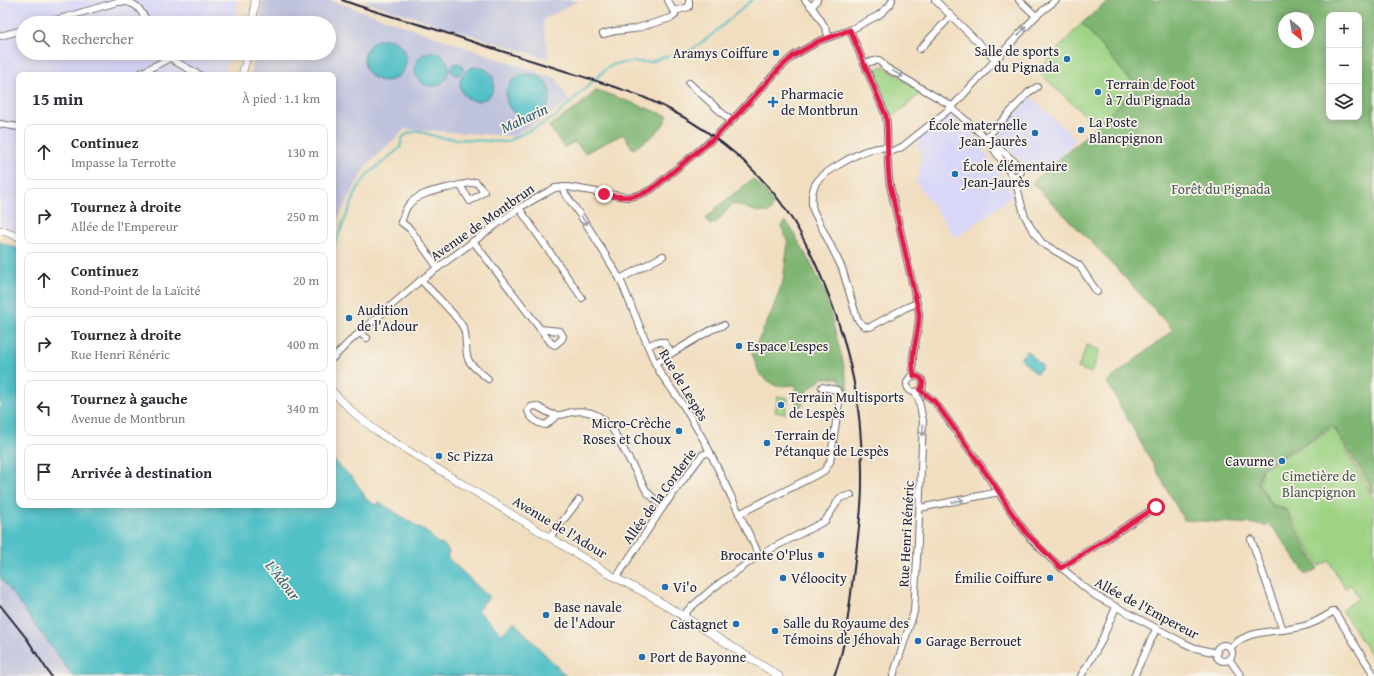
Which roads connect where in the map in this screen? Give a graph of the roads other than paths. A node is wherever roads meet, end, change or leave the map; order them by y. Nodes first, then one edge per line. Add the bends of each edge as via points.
1 (255, 0) edge
2 (668, 0) edge
3 (689, 0) edge
4 (805, 0) edge
5 (817, 0) edge
6 (892, 0) edge
7 (935, 0) edge
8 (1020, 0) edge
9 (1056, 0) edge
10 (812, 7) junction
11 (675, 11) junction
12 (70, 16) edge
13 (143, 16) edge
14 (254, 16) edge
15 (951, 16) junction
16 (1036, 16) junction
17 (850, 30) junction
18 (16, 32) edge
19 (603, 34) dead end
20 (0, 36) edge
21 (830, 37) junction
22 (920, 48) dead end
23 (166, 60) edge
24 (173, 60) edge
25 (246, 60) edge
26 (996, 60) junction
27 (865, 64) junction
28 (144, 72) edge
29 (194, 72) edge
30 (243, 72) edge
31 (689, 83) dead end
32 (1037, 87) dead end
33 (952, 107) junction
34 (731, 122) junction
35 (0, 124) edge
36 (16, 127) edge
37 (986, 138) junction
38 (887, 150) junction
39 (1017, 176) junction
40 (460, 185) dead end
41 (563, 187) junction
42 (519, 208) junction
43 (0, 230) edge
44 (16, 236) edge
45 (473, 241) junction
46 (662, 256) dead end
47 (438, 268) junction
48 (620, 279) junction
49 (421, 280) junction
50 (1097, 292) dead end
51 (582, 298) dead end
52 (917, 303) junction
53 (724, 325) dead end
54 (540, 329) dead end
55 (359, 333) junction
56 (367, 338) dead end
57 (648, 346) junction
58 (336, 352) edge
59 (672, 353) junction
60 (655, 363) junction
61 (914, 376) junction
62 (488, 379) dead end
63 (822, 387) dead end
64 (918, 391) junction
65 (336, 395) edge
66 (556, 416) dead end
67 (710, 452) junction
68 (999, 492) junction
69 (851, 495) dead end
70 (579, 500) dead end
71 (663, 507) junction
72 (1156, 507) dead end
73 (920, 508) junction
74 (738, 514) junction
75 (550, 537) junction
76 (1251, 539) dead end
77 (758, 555) junction
78 (1061, 568) junction
79 (616, 578) junction
80 (1116, 607) junction
81 (682, 616) junction
82 (1156, 629) junction
83 (1283, 630) junction
84 (1230, 648) junction
85 (1216, 653) junction
86 (1229, 660) junction
87 (1374, 675) edge
88 (779, 676) edge
89 (893, 676) edge
90 (1081, 676) edge
91 (1134, 676) edge
92 (1241, 676) edge

1 - 14 main road
2 - 11 street
3 - 11 street via 689,7
4 - 10 street
5 - 10 street
6 - 17 street via 879,14
7 - 15 street
8 - 16 street
9 - 16 street
10 - 21 street
11 - 19 street via 675,15 664,21
12 - 13 street via 126,1 136,5
15 - 22 street
15 - 26 street
26 -> 16 street
17 - 21 street
17 - 27 street
18 - 20 street
21 - 34 street via 793,56
23 - 28 street
24 - 29 street
25 - 30 main road
26 - 33 street
27 -> 33 street via 879,60 886,67
27 - 38 street via 886,116
31 - 34 street
32 - 37 street via 1029,92
33 - 37 street
33 - 38 street via 902,147
34 - 41 street via 710,142 644,194 626,198
35 - 36 street
37 - 39 street via 1011,174
37 - 39 street via 1020,166 1021,172
38 - 52 street via 890,185
38 - 52 street via 863,152 823,176 816,183 810,200 842,268 856,318 861,324 870,327
39 - 50 street via 1016,182 1024,214 1030,226 1042,243 1079,265
40 - 47 street via 421,195 406,208 401,222 410,229
41 - 42 street, Avenue de Montbrun
41 -> 48 street, Rue de Lespès
42 - 45 street, Avenue de Montbrun
42 - 51 street
43 - 44 main road
45 - 47 street, Avenue de Montbrun
45 - 54 street
46 - 48 street
47 - 49 street, Avenue de Montbrun
48 - 57 street, Rue de Lespès
49 - 55 street, Avenue de Montbrun
49 - 62 street via 463,328 468,359
52 - 61 street via 919,320 912,358
53 - 59 street
55 - 56 street
55 - 58 street, Avenue de Montbrun
57 - 59 street via 664,342
57 - 60 street, Rue de Lespès
59 - 60 street
60 - 67 street, Rue de Lespès
61 - 64 street via 919,376 923,380 923,385
61 - 64 street via 908,380 907,386 910,390
63 - 74 street via 837,390 840,396 830,462 824,471
64 - 68 street, Allée de l'Empereur via 935,402
64 -> 73 street, Rue Henri Rénéric via 923,421
65 - 75 main road, Avenue de l'Adour via 379,433
66 - 71 street via 586,412 606,421 647,492
67 - 71 street, Allée de la Corderie via 702,455
67 - 74 street, Rue de Lespès
73 -> 68 street
68 - 78 street, Allée de l'Empereur via 1027,534
69 - 77 street via 840,498 825,521
70 - 75 street
71 - 79 street, Allée de la Corderie
72 - 78 street
73 - 89 street, Rue Henri Rénéric via 914,612
74 - 77 street, Rue de Lespès
75 - 79 main road, Avenue de l'Adour
76 - 83 street
77 - 81 street via 712,589
78 - 80 street, Allée de l'Empereur via 1096,596
79 - 81 main road, Avenue de l'Adour
80 - 82 street, Allée de l'Empereur
80 - 90 street via 1100,644
81 - 88 main road, Avenue de l'Adour
82 - 85 street, Allée de l'Empereur via 1195,648
82 - 91 street
83 - 84 street via 1254,633 1236,641
83 - 87 street via 1302,627 1334,611
84 - 85 street via 1220,647
84 - 86 street via 1232,654
85 - 86 street via 1219,659
86 - 92 street

